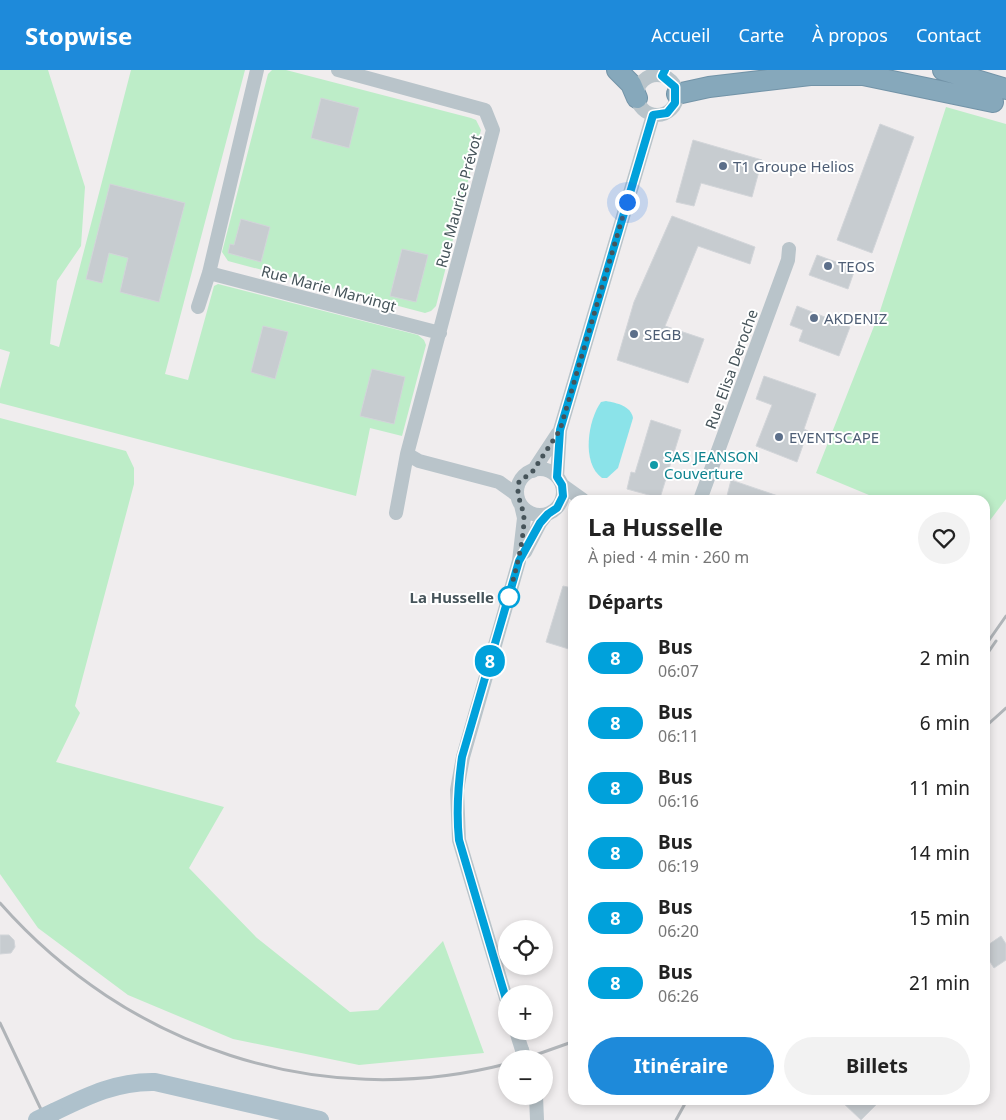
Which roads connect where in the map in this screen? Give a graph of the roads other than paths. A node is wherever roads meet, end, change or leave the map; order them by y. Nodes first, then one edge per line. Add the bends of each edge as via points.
1 (257, 70) edge
2 (338, 70) edge
3 (617, 70) edge
4 (888, 70) edge
5 (942, 70) edge
6 (975, 70) edge
7 (664, 73) edge
8 (1006, 81) edge
9 (677, 94) junction
10 (637, 98) junction
11 (1002, 99) edge
12 (653, 115) junction
13 (789, 249) dead end
14 (209, 273) junction
15 (198, 307) dead end
16 (440, 333) junction
17 (560, 430) junction
18 (407, 454) junction
19 (528, 474) junction
20 (559, 481) junction
21 (499, 482) junction
22 (577, 495) edge
23 (702, 495) edge
24 (519, 500) junction
25 (568, 505) edge
26 (552, 511) junction
27 (396, 513) dead end
28 (519, 561) junction
29 (502, 985) edge
30 (536, 1105) edge
31 (37, 1120) edge
32 (320, 1120) edge
33 (537, 1120) edge

1 - 14 street
2 - 16 street, Rue Maurice Prévot via 485,110 494,130
3 - 10 highway via 631,84
4 - 11 highway
5 - 11 highway
6 - 8 highway
7 - 9 street
7 - 10 street via 644,80
9 - 11 highway via 810,75 863,76
9 - 12 street via 667,113
10 - 12 street via 641,108
12 - 17 street
13 - 23 street, Rue Elisa Deroche via 788,260
14 - 15 street
14 - 16 street, Rue Marie Marvingt
16 - 18 street
17 - 19 street
17 - 20 street
18 - 21 street via 419,461
18 - 27 street
19 - 20 street via 547,471
19 - 21 street
19 - 24 street via 519,482
20 - 22 street
20 - 26 street via 563,496
21 - 24 street
24 - 26 street via 534,515
24 - 28 street via 524,518
25 - 26 street
26 - 28 street via 540,523
28 - 29 street via 462,757 456,815 469,878
30 - 33 street
31 - 32 main road, bridge via 104,1089 155,1082

